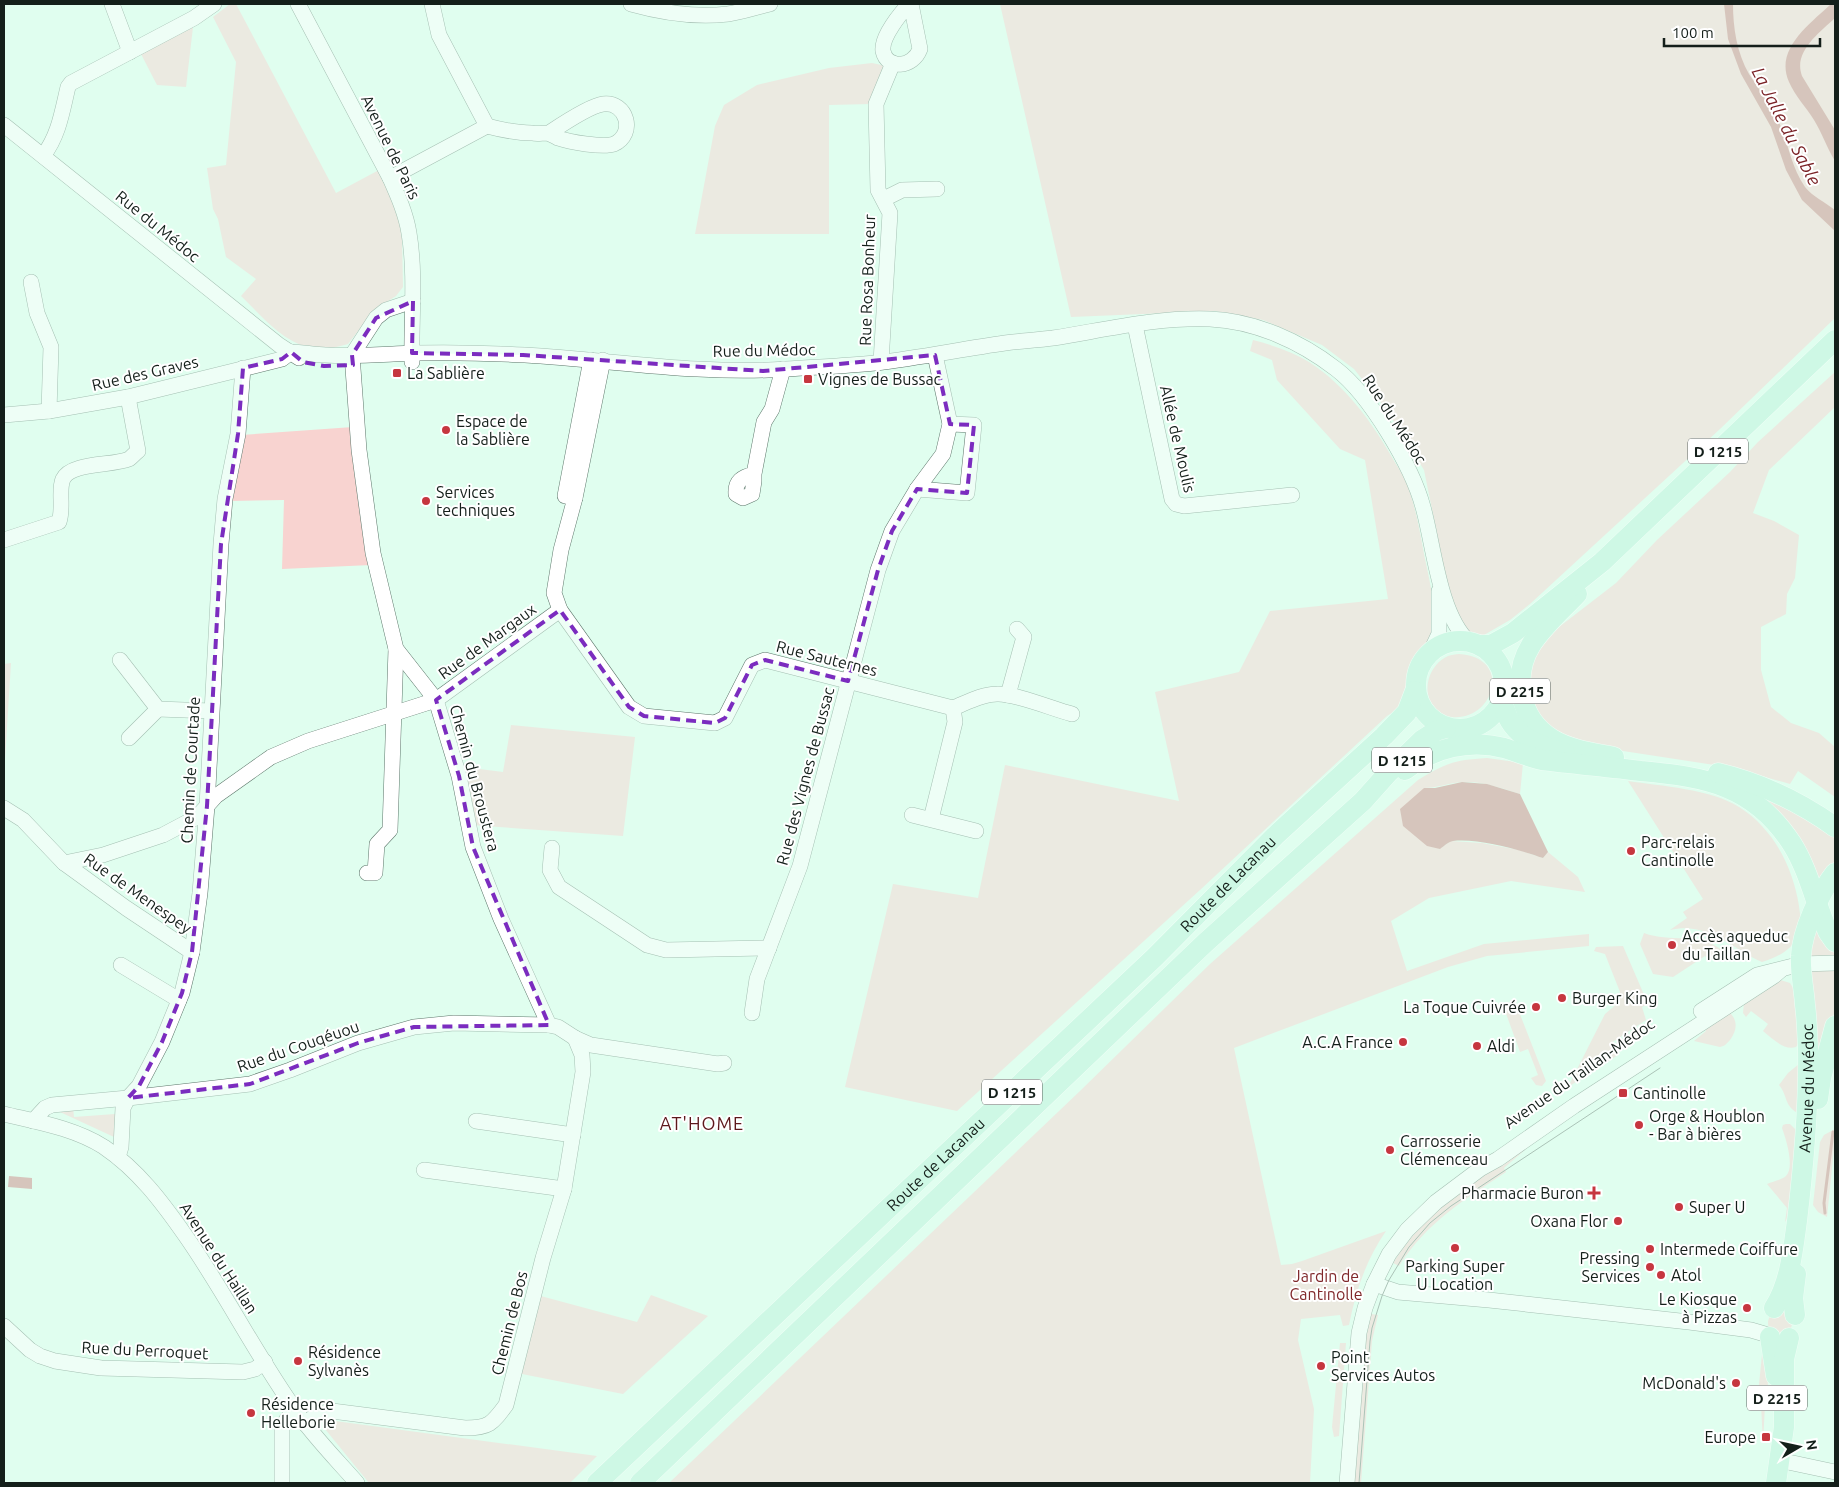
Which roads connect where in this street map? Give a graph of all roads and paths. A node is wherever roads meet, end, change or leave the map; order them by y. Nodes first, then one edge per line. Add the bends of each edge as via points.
1 (112, 4) edge
2 (214, 4) edge
3 (298, 4) edge
4 (432, 4) edge
5 (631, 4) edge
6 (770, 4) edge
7 (910, 4) edge
8 (130, 52) junction
9 (893, 63) junction
10 (4, 125) edge
11 (487, 126) junction
12 (549, 133) junction
13 (43, 156) junction
14 (390, 178) junction
15 (937, 189) dead end
16 (884, 199) junction
17 (31, 282) dead end
18 (413, 301) junction
19 (1135, 325) junction
20 (1835, 340) edge
21 (291, 352) junction
22 (412, 354) junction
23 (935, 354) junction
24 (353, 360) junction
25 (597, 360) junction
26 (881, 362) junction
27 (243, 368) junction
28 (783, 370) junction
29 (128, 397) junction
30 (49, 411) junction
31 (4, 415) edge
32 (950, 424) junction
33 (754, 474) dead end
34 (916, 488) junction
35 (1292, 495) dead end
36 (4, 540) edge
37 (1602, 562) junction
38 (1439, 582) junction
39 (1583, 588) junction
40 (560, 610) junction
41 (1017, 629) dead end
42 (1474, 643) junction
43 (396, 649) junction
44 (1431, 651) junction
45 (120, 660) dead end
46 (1503, 676) junction
47 (848, 682) junction
48 (1416, 691) junction
49 (1008, 695) junction
50 (1502, 699) junction
51 (436, 700) junction
52 (953, 708) junction
53 (158, 710) junction
54 (211, 710) junction
55 (393, 714) junction
56 (1072, 714) dead end
57 (1446, 728) junction
58 (1474, 728) junction
59 (129, 738) dead end
60 (1616, 758) junction
61 (1568, 763) junction
62 (1363, 802) junction
63 (207, 806) junction
64 (4, 808) edge
65 (1816, 813) junction
66 (912, 815) dead end
67 (931, 819) junction
68 (1835, 820) edge
69 (1835, 827) edge
70 (976, 831) dead end
71 (552, 848) dead end
72 (64, 863) junction
73 (1835, 872) edge
74 (367, 873) dead end
75 (1817, 904) junction
76 (1835, 942) edge
77 (769, 948) junction
78 (192, 952) junction
79 (1835, 963) edge
80 (121, 964) dead end
81 (1801, 964) junction
82 (179, 1000) junction
83 (752, 1013) dead end
84 (549, 1025) junction
85 (1835, 1026) edge
86 (575, 1038) junction
87 (724, 1064) dead end
88 (128, 1098) junction
89 (4, 1114) edge
90 (33, 1121) junction
91 (476, 1121) dead end
92 (573, 1135) junction
93 (118, 1157) junction
94 (424, 1170) dead end
95 (564, 1189) junction
96 (1374, 1284) junction
97 (4, 1326) edge
98 (1773, 1328) junction
99 (265, 1362) junction
100 (295, 1410) junction
101 (305, 1424) junction
102 (1779, 1460) junction
103 (1835, 1472) edge
104 (282, 1483) edge
105 (357, 1483) edge
106 (597, 1483) edge
107 (640, 1483) edge
108 (1347, 1483) edge
109 (1776, 1483) edge

1 - 8 street
2 - 8 street
3 - 14 street, Avenue de Paris
4 - 11 street via 439,35
5 - 6 street via 690,16 729,14
7 - 9 street via 901,12 884,43 887,59
7 - 9 street via 920,49 918,56 912,62
8 - 13 street via 68,87 57,132
9 - 16 street, Rue Rosa Bonheur via 876,104 878,190
10 - 13 street, Rue du Médoc
11 - 12 street
11 - 14 street
12 - 12 street via 558,138 608,145 622,138 627,119 622,110 612,104 602,104
13 - 21 street, Rue du Médoc
14 - 18 street, Avenue de Paris via 402,205 409,234
15 - 16 street, Rue Rosa Bonheur via 902,190
16 - 26 street, Rue Rosa Bonheur via 890,213
17 - 30 street via 37,313 51,348
18 - 22 street, Avenue de Paris
18 - 24 street via 386,310 376,318
19 - 23 street, Rue du Médoc
19 - 35 street, Allée de Moulis via 1172,499 1176,504 1184,506
19 - 38 street, Rue du Médoc via 1193,319 1238,322 1280,336 1319,356 1343,374 1372,410 1412,476 1423,506
20 - 37 main road, D 1215
21 - 24 street, Rue du Médoc via 303,362 324,366
21 - 27 street, Rue des Graves via 282,359
22 - 24 street, Rue du Médoc
22 - 25 street, Rue du Médoc via 478,353
23 - 26 street, Rue du Médoc
23 - 32 street, Rue des Vignes de Bussac
24 - 43 street, Chemin du Broustera via 359,450 373,553
25 - 28 street, Rue du Médoc via 672,367
25 - 40 street, Rue Sauternes via 565,496 576,498 561,550 554,593
26 - 28 street, Rue du Médoc
27 - 29 street, Rue des Graves
27 - 54 street, Chemin de Courtade via 238,434 225,499
28 - 33 street via 772,409 764,422
29 - 30 street, Rue des Graves
29 - 36 street via 138,451 130,459 66,474 62,482 59,522
30 - 31 street, Rue des Graves
32 - 34 street, Rue des Vignes de Bussac via 943,454
32 - 34 street via 974,425 967,493
34 - 47 street, Rue des Vignes de Bussac via 892,531 878,570
37 - 39 main road, D 1215
37 - 42 main road, D 1215 via 1513,633 1491,645
38 - 42 street, Rue du Médoc via 1456,627
38 - 44 street, Rue du Médoc via 1440,626
39 - 46 main road, D 1215 via 1512,650
39 - 60 main road, D 2215 via 1531,646 1521,673 1522,700 1534,723 1552,740
40 - 47 street, Rue Sauternes via 629,707 644,716 714,723 725,718 752,665 765,660
40 - 51 street, Rue de Margaux
41 - 49 street via 1024,637
42 - 44 main road via 1456,641
42 - 46 main road via 1490,653
43 - 51 street, Chemin du Broustera
43 - 55 street
44 - 48 main road via 1421,662 1416,676
45 - 53 street
46 - 50 main road
47 - 52 street, Rue Sauternes
47 - 77 street, Rue des Vignes de Bussac via 800,866
48 - 57 main road via 1426,714
48 - 106 main road, Route de Lacanau / D 1215 via 1407,712 1384,736 1275,836 1155,957
49 - 52 street via 983,696
49 - 56 street
50 - 58 main road via 1496,711
50 - 60 main road, D 2215 via 1506,716 1529,740 1566,753
51 - 55 street, Rue de Margaux
51 - 84 street, Chemin du Broustera via 459,776 473,847 501,919
52 - 67 street via 955,722
53 - 54 street
53 - 59 street
54 - 63 street, Chemin de Courtade
55 - 63 street, Rue de Menespey via 308,741 271,757
55 - 74 street via 390,830 377,844 375,873
57 - 58 main road
57 - 62 main road, Route de Lacanau / D 1215 via 1422,740
58 - 61 main road via 1496,732 1528,750
60 - 65 main road, D 2215 via 1682,766 1735,777 1767,788
61 - 62 main road via 1527,757 1481,744 1451,747 1415,762
61 - 75 main road via 1680,775 1714,782 1741,794 1769,816 1792,845
62 - 107 main road, Route de Lacanau / D 1215 via 1205,943
63 - 72 street, Rue de Menespey via 197,817 164,835 103,855
63 - 78 street, Chemin de Courtade
64 - 72 street, Rue de Menespey via 23,820
65 - 68 main road
65 - 69 main road, D 2215
66 - 67 street
67 - 70 street
71 - 77 street via 550,870 559,887 647,945 666,950
72 - 78 street, Rue de Menespey
73 - 75 main road, Avenue du Médoc / D 2215
75 - 76 main road
75 - 81 main road, Avenue du Médoc / D 2215 via 1801,949
77 - 83 street, Rue des Vignes de Bussac via 757,979
78 - 82 street, Chemin de Courtade
79 - 81 street, Avenue du Taillan-Médoc
80 - 82 street
81 - 96 street, Avenue du Taillan-Médoc via 1781,970 1480,1169 1436,1202 1411,1226 1389,1254
81 - 98 main road, Avenue du Médoc / D 2215 via 1808,1078 1804,1153 1790,1261
82 - 88 street, Chemin de Courtade via 158,1050 139,1086
84 - 86 street, Rue du Couqéuou
84 - 88 street, Rue du Couqéuou via 454,1023 414,1027 358,1043 250,1084
85 - 98 main road, Avenue du Médoc via 1820,1087 1794,1288 1796,1329
86 - 87 street, Rue du Couqéuou via 608,1048
86 - 92 street, Chemin de Bos via 582,1055 583,1072
88 - 90 street, Rue du Couqéuou via 52,1105
88 - 93 street, Chemin de Courtade via 123,1108
89 - 90 street, Avenue du Haillan
90 - 93 street, Avenue du Haillan via 88,1138
91 - 92 street
92 - 95 street, Chemin de Bos
93 - 99 street, Avenue du Haillan via 169,1212
94 - 95 street
95 - 101 street, Chemin de Bos via 506,1405 496,1419 482,1428 465,1428 325,1411
96 - 98 street via 1398,1292 1736,1328
96 - 108 street, Avenue du Taillan-Médoc via 1358,1341
97 - 99 street, Rue du Perroquet via 40,1356 101,1368 243,1372
98 - 102 main road, Avenue du Médoc / D 2215 via 1784,1359 1784,1428
99 - 100 street, Avenue du Haillan
100 - 101 street, Avenue du Haillan
100 - 104 street via 282,1427
101 - 105 street, Avenue du Haillan
102 - 103 street
102 - 109 main road, Avenue du Médoc / D 2215

